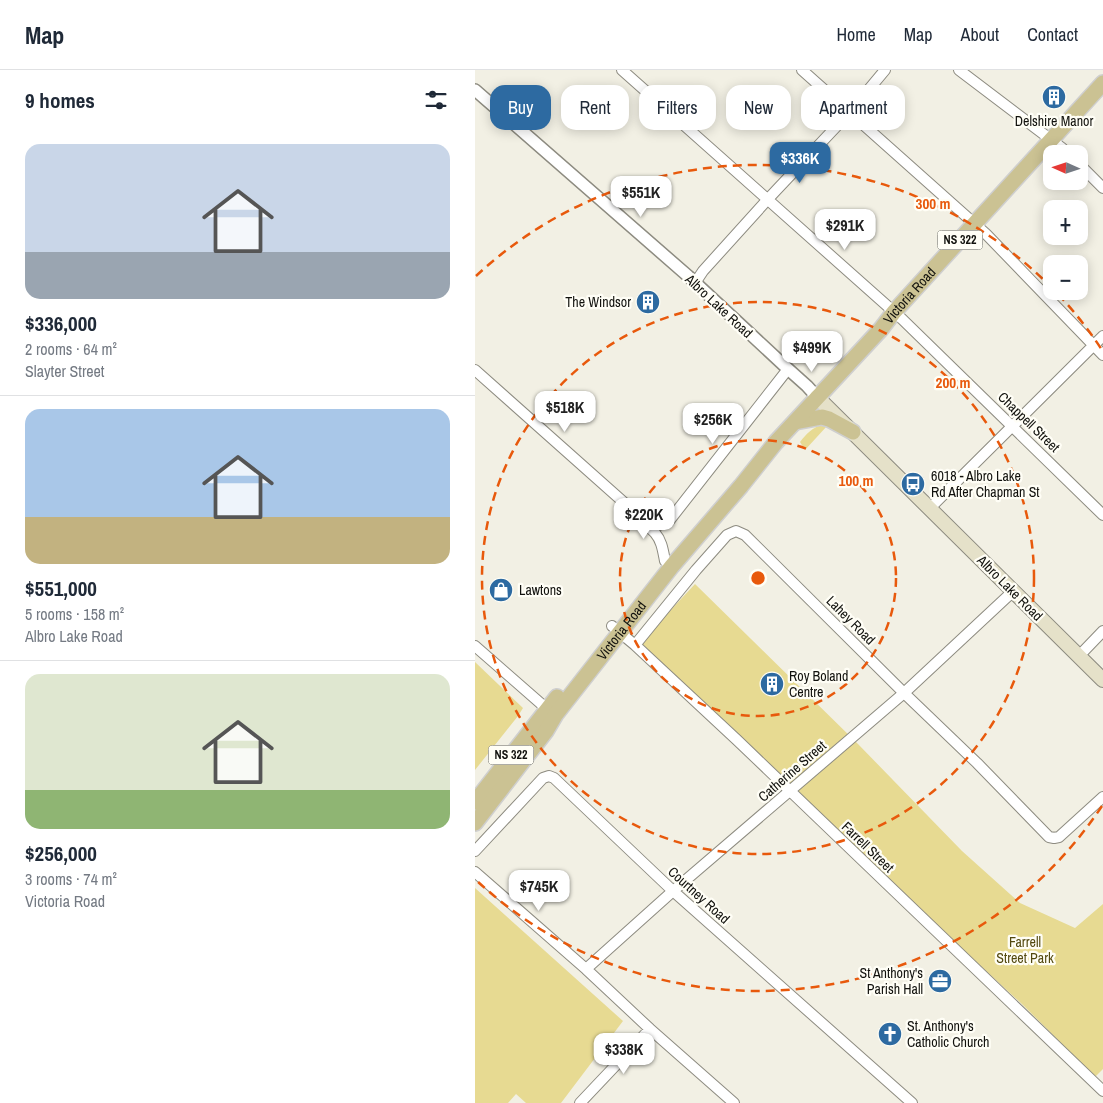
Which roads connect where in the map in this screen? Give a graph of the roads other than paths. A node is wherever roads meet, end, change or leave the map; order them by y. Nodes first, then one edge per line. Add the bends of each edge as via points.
1 (622, 70) edge
2 (802, 70) edge
3 (885, 70) edge
4 (959, 70) edge
5 (1103, 83) edge
6 (819, 85) edge
7 (872, 85) edge
8 (475, 90) edge
9 (833, 130) edge
10 (870, 130) edge
11 (1052, 140) junction
12 (1058, 145) edge
13 (1088, 173) edge
14 (1103, 188) edge
15 (768, 199) junction
16 (974, 224) junction
17 (695, 283) junction
18 (894, 312) junction
19 (1103, 336) edge
20 (1093, 346) junction
21 (1103, 355) edge
22 (788, 369) junction
23 (475, 370) edge
24 (817, 397) junction
25 (795, 422) junction
26 (1012, 425) junction
27 (853, 432) junction
28 (776, 442) junction
29 (930, 508) junction
30 (638, 515) junction
31 (1103, 515) edge
32 (665, 561) junction
33 (1013, 590) junction
34 (616, 629) junction
35 (1103, 631) edge
36 (635, 645) junction
37 (475, 646) edge
38 (1078, 657) junction
39 (1103, 680) edge
40 (904, 693) junction
41 (551, 712) junction
42 (789, 792) junction
43 (1103, 797) edge
44 (475, 802) edge
45 (475, 823) edge
46 (475, 851) edge
47 (475, 872) edge
48 (673, 892) junction
49 (586, 969) junction
50 (650, 1029) junction
51 (1103, 1091) edge
52 (580, 1103) edge
53 (734, 1103) edge
54 (912, 1103) edge

1 - 15 street, Chappell Street
2 - 6 street
3 - 7 street
4 - 11 street
5 - 11 main road, Victoria Road / NS 322
8 - 17 street, Albro Lake Road
9 - 15 street
10 - 16 street
11 - 12 street
11 - 16 main road, Victoria Road / NS 322
13 - 14 street
15 - 17 street
15 - 18 street, Chappell Street
16 - 18 main road, Victoria Road / NS 322
16 - 20 street
17 - 22 street, Albro Lake Road
18 - 24 main road, Victoria Road / NS 322
18 - 26 street, Chappell Street
19 - 20 street
20 - 21 street
20 - 26 street
22 - 24 street, Albro Lake Road
22 - 30 street via 669,521 659,525
23 - 30 street
24 - 25 main road, Victoria Road / NS 322
24 - 27 main road, Albro Lake Road
25 - 27 main road via 822,417
25 - 28 main road, Victoria Road / NS 322
26 - 29 street
26 - 31 street, Chappell Street
27 - 29 main road, Albro Lake Road
28 - 32 main road, Victoria Road / NS 322 via 733,480
28 - 34 main road, Victoria Road / NS 322
29 - 33 main road, Albro Lake Road
30 - 32 street via 661,542
32 - 34 main road, Victoria Road / NS 322
33 - 38 main road, Albro Lake Road
33 - 40 street, Catherine Street
34 - 36 street, Farrell Street
34 - 41 main road, Victoria Road / NS 322
35 - 38 street
36 - 40 street, Lahey Road via 727,535 736,531 745,534
36 - 42 street, Farrell Street
37 - 41 street
38 - 39 main road, Albro Lake Road
40 - 42 street, Catherine Street
40 - 43 street, Lahey Road via 1049,837 1059,837
41 - 44 main road, Victoria Road / NS 322
41 - 45 main road, Victoria Road / NS 322 via 547,731
42 - 48 street, Catherine Street
42 - 51 street, Farrell Street
46 - 48 street, Courtney Road via 543,778 549,776
47 - 49 street
48 - 49 street, Catherine Street
48 - 54 street, Courtney Road
49 - 50 street
50 - 52 street
50 - 53 street

